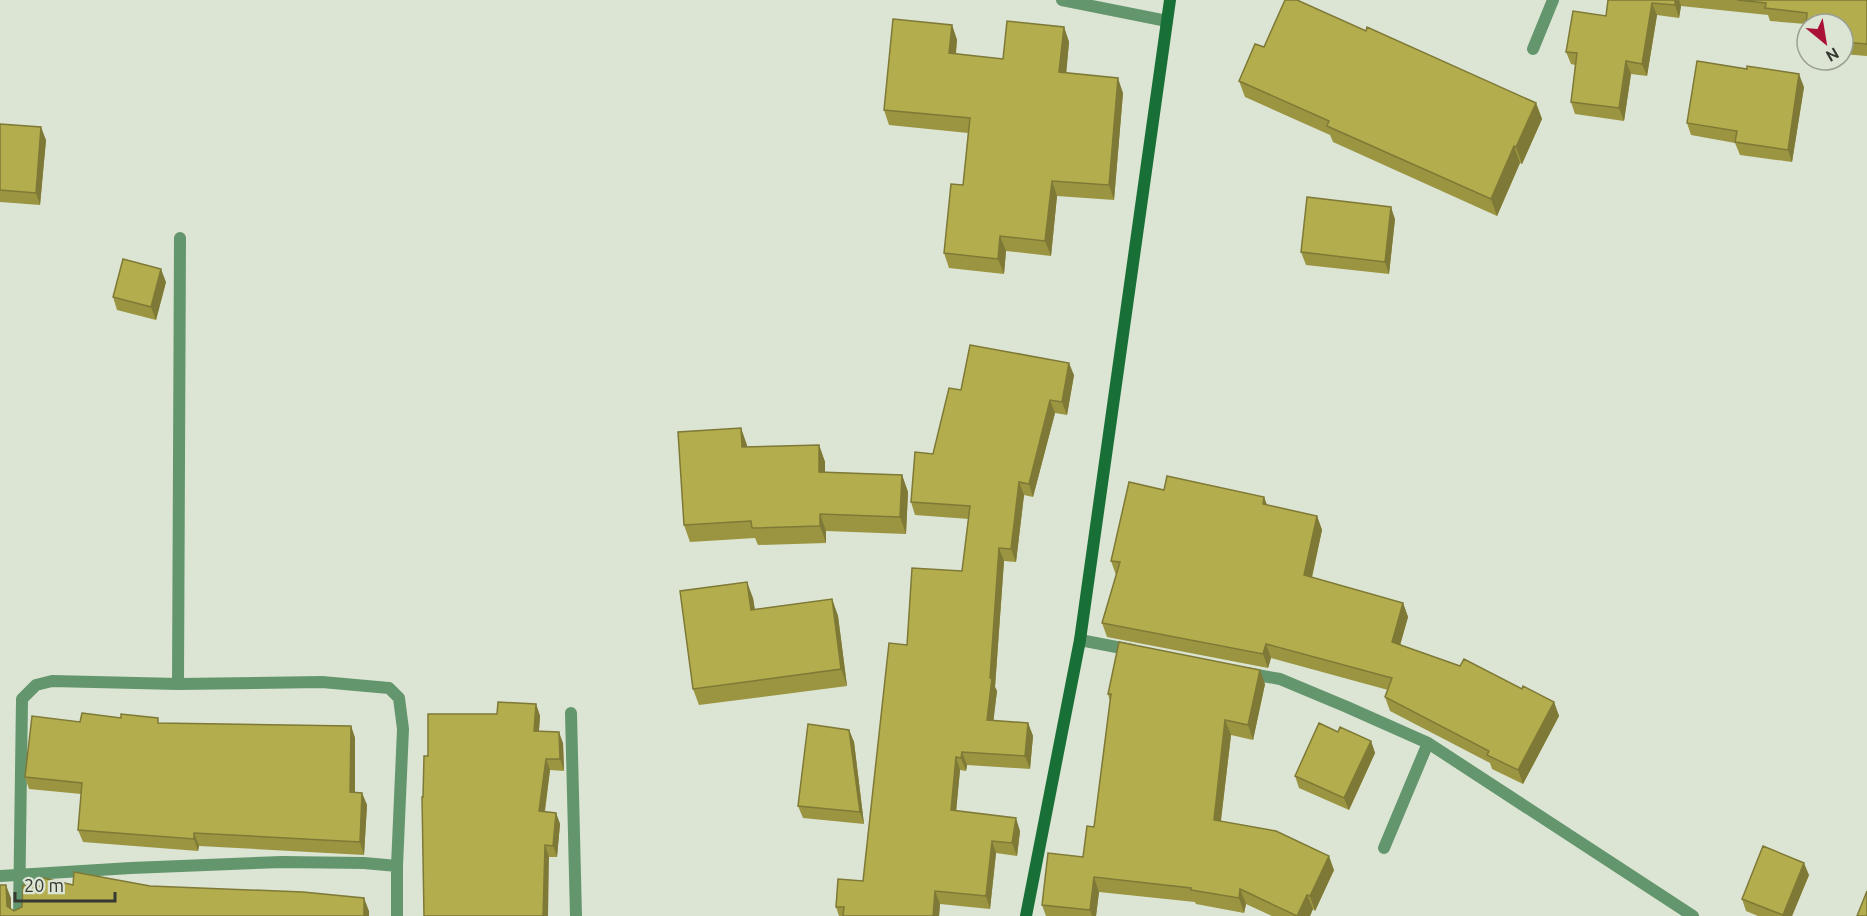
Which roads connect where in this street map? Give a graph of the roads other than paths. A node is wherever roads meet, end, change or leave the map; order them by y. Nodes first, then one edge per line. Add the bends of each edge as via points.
1 (1062, 0) edge
2 (1170, 0) edge
3 (1553, 0) edge
4 (1167, 21) junction
5 (1533, 49) dead end
6 (180, 238) dead end
7 (1080, 640) junction
8 (1146, 653) edge
9 (1234, 670) edge
10 (178, 684) junction
11 (571, 713) dead end
12 (1428, 744) junction
13 (1384, 848) dead end
14 (397, 866) junction
15 (20, 873) junction
16 (0, 876) edge
17 (20, 916) edge
18 (397, 916) edge
19 (576, 916) edge
20 (1026, 916) edge
21 (1693, 916) edge

1 - 4 street
2 - 4 street
3 - 5 street
4 - 7 street
6 - 10 street
7 - 8 street
7 - 20 street
9 - 12 street via 1280,679
10 - 14 street via 322,682 389,688 399,698 403,729
10 - 15 street via 52,681 36,685 22,699
11 - 19 street
12 - 13 street
12 - 21 street
14 - 15 street via 282,862
14 - 18 street
15 - 16 street
15 - 17 street

